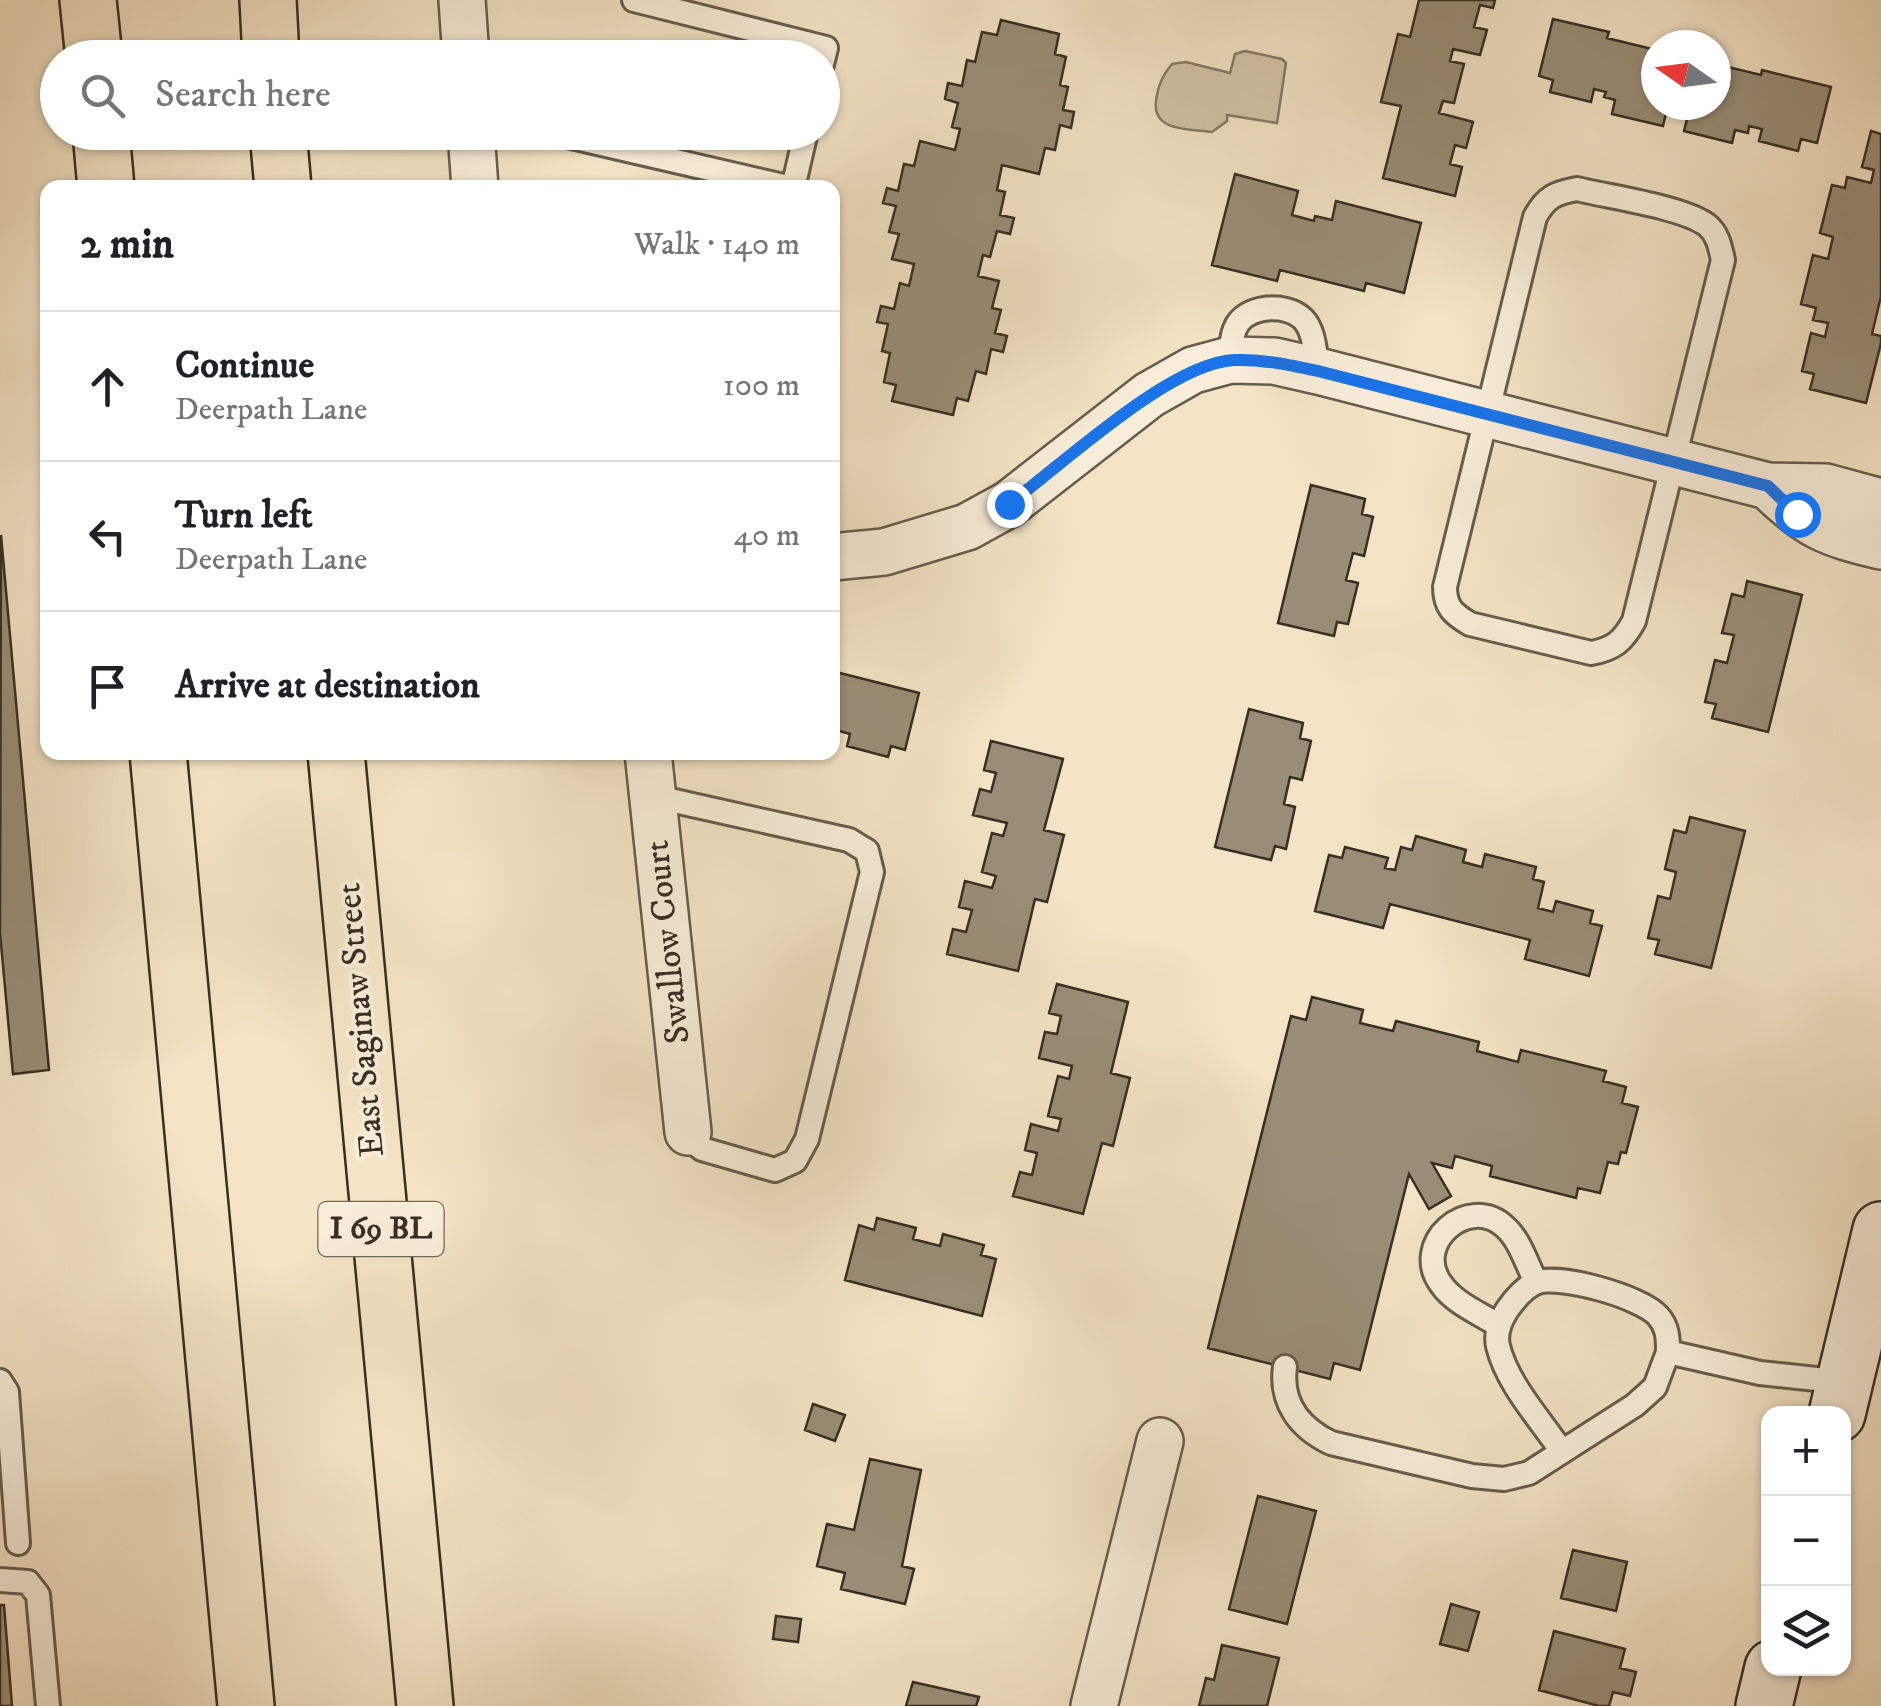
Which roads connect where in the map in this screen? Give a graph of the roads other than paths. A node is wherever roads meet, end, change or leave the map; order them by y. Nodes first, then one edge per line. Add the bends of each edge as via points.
1 (88, 0) edge
2 (268, 0) edge
3 (462, 0) edge
4 (634, 0) edge
5 (92, 40) edge
6 (270, 40) edge
7 (465, 40) edge
8 (794, 40) edge
9 (103, 150) edge
10 (280, 150) edge
11 (473, 150) edge
12 (628, 150) edge
13 (802, 150) edge
14 (105, 180) edge
15 (282, 180) edge
16 (475, 180) edge
17 (757, 180) edge
18 (794, 180) edge
19 (1488, 416) junction
20 (1674, 460) junction
21 (1768, 486) junction
22 (1881, 502) edge
23 (1881, 546) edge
24 (840, 556) edge
25 (159, 760) edge
26 (337, 760) edge
27 (650, 774) edge
28 (688, 1132) joint
29 (1881, 1230) edge
30 (1536, 1282) junction
31 (1498, 1326) junction
32 (1668, 1352) junction
33 (1285, 1367) dead end
34 (0, 1381) edge
35 (1854, 1395) edge
36 (1160, 1441) dead end
37 (1562, 1452) junction
38 (18, 1543) dead end
39 (0, 1580) edge
40 (1771, 1676) edge
41 (48, 1706) edge
42 (246, 1706) edge
43 (425, 1706) edge
44 (1094, 1706) edge
45 (1764, 1706) edge

1 - 5 main road
2 - 6 main road
3 - 7 street
4 - 8 lane
9 - 14 main road
10 - 15 main road
11 - 16 street
12 - 17 lane
13 - 18 lane
19 - 20 street
19 - 20 lane via 1444,601 1470,624 1591,653 1624,639 1634,621
19 - 20 lane via 1536,217 1544,200 1577,189 1690,216 1710,227 1720,243 1723,260
19 - 24 street via 1318,371 1230,360 1193,370 1149,395 1009,504 967,527 884,552
20 - 21 street
21 - 22 street via 1826,487
21 - 23 street via 1828,533
25 - 42 main road
26 - 43 main road, East Saginaw Street / I 69 BL
27 - 28 street, Swallow Court
27 - 28 lane via 849,840 867,852 872,872 807,1139 795,1161 775,1170 702,1149
29 - 35 main road
30 - 31 lane
30 - 31 lane via 1514,1238 1494,1219 1465,1216 1442,1232 1434,1244 1434,1273 1457,1300
30 - 32 lane via 1559,1279 1646,1306 1660,1317
31 - 37 lane via 1505,1365
32 - 35 lane
32 - 37 lane via 1655,1387
33 - 37 lane via 1296,1418 1331,1442 1504,1479
34 - 38 lane via 7,1392
36 - 44 street
39 - 41 lane via 28,1582 38,1595
40 - 45 main road

